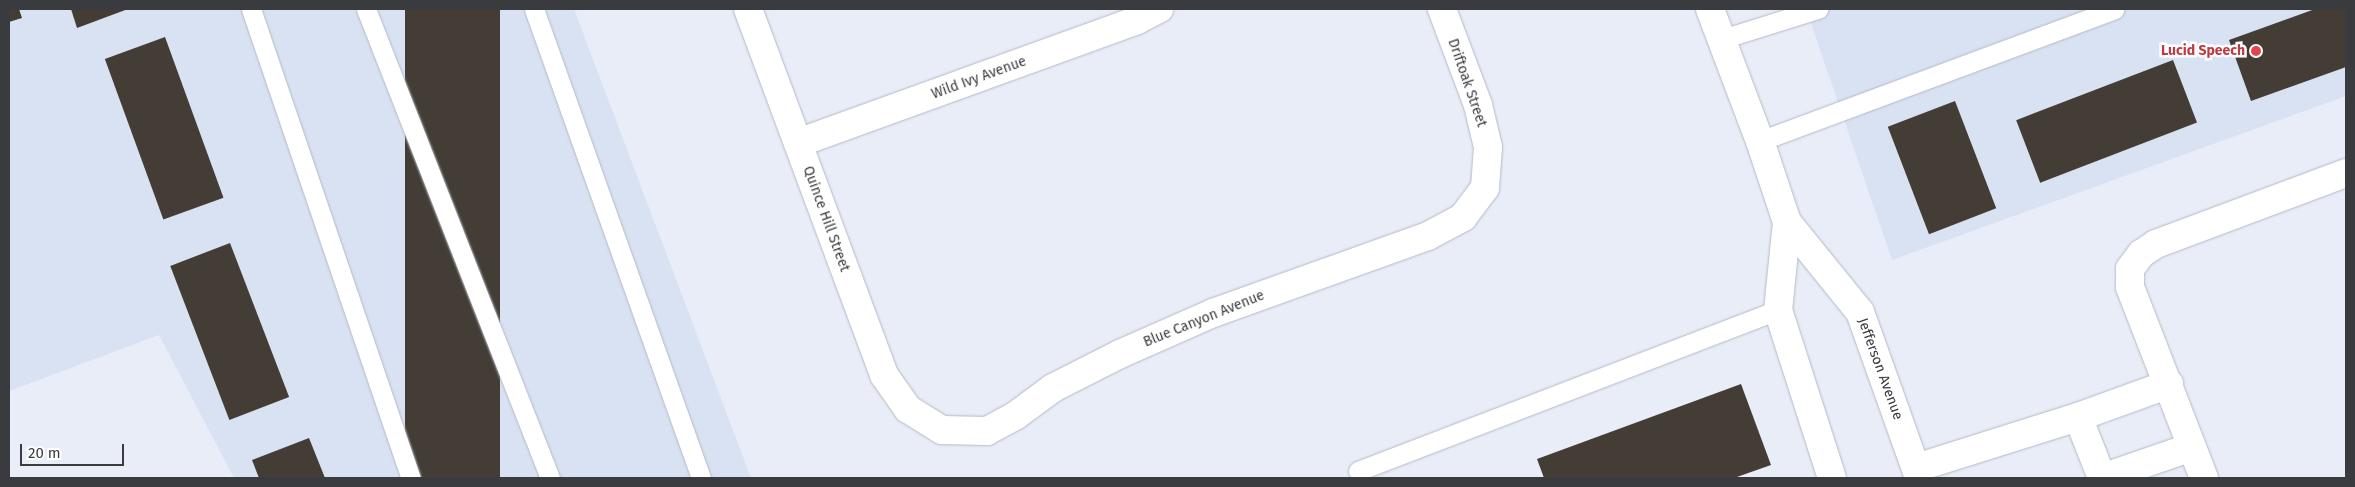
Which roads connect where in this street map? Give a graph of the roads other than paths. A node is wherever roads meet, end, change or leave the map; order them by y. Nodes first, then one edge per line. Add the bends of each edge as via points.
1 (251, 9) edge
2 (366, 9) edge
3 (534, 9) edge
4 (748, 9) edge
5 (1160, 9) edge
6 (1442, 9) edge
7 (1710, 9) edge
8 (1818, 9) edge
9 (2114, 9) edge
10 (1722, 39) junction
11 (1760, 140) junction
12 (798, 143) junction
13 (2346, 173) edge
14 (1485, 188) joint
15 (1787, 222) junction
16 (1778, 310) junction
17 (2168, 384) junction
18 (2078, 416) junction
19 (921, 417) joint
20 (2192, 447) junction
21 (1358, 471) dead end
22 (1918, 473) edge
23 (411, 478) edge
24 (550, 478) edge
25 (701, 478) edge
26 (1832, 478) edge
27 (2102, 478) edge
28 (2204, 478) edge

1 - 23 lane
2 - 24 lane
3 - 25 lane
4 - 12 street, Quince Hill Street
5 - 12 street, Wild Ivy Avenue
6 - 14 street, Driftoak Street via 1478,105 1488,147
7 - 10 street, Jefferson Avenue
8 - 10 lane
9 - 11 lane
10 - 11 street, Jefferson Avenue
11 - 15 street, Jefferson Avenue
12 - 19 street, Quince Hill Street via 884,375 908,409
13 - 17 street via 2156,244 2141,254 2130,270 2130,287
14 - 19 street, Blue Canyon Avenue via 1463,217 1428,236 1213,313 1128,350 1053,388 988,431 942,430
15 - 16 street, Jefferson Avenue
15 - 22 street, Jefferson Avenue via 1860,312
16 - 21 lane
16 - 26 street, Jefferson Avenue
17 - 18 street
17 - 20 street
18 - 22 street
18 - 27 street
20 - 27 street
20 - 28 street

